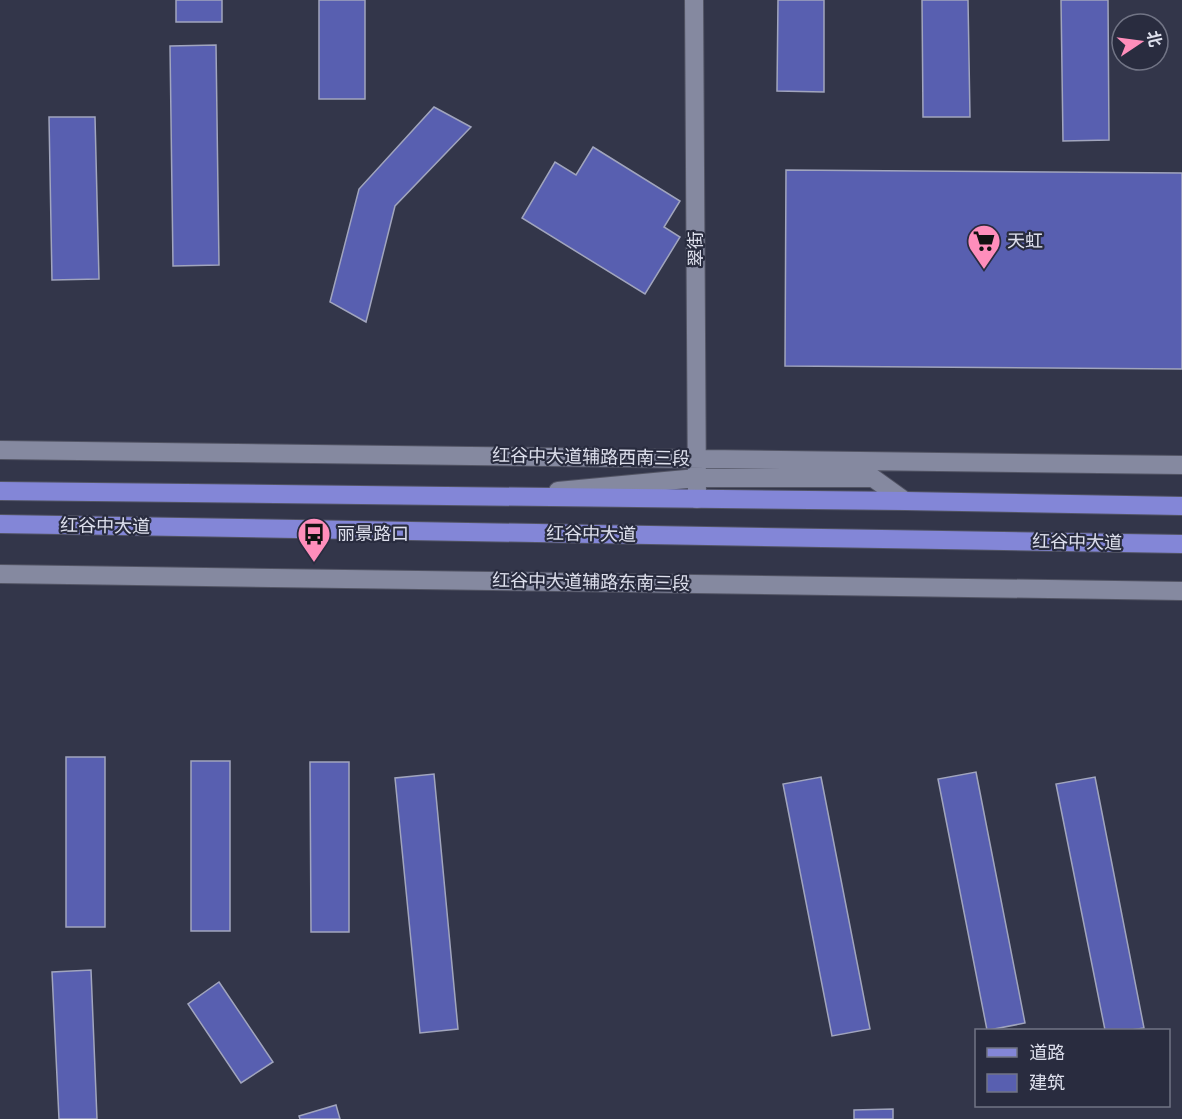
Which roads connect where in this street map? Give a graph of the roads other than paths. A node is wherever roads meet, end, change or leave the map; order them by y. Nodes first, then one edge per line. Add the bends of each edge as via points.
1 (694, 0) edge
2 (0, 450) edge
3 (697, 459) junction
4 (1182, 465) edge
5 (697, 478) junction
6 (3, 491) edge
7 (493, 496) junction
8 (697, 499) junction
9 (905, 501) junction
10 (1182, 506) edge
11 (0, 526) edge
12 (1182, 544) edge
13 (0, 574) edge
14 (1182, 591) edge

1 - 3 street, 翠街
2 - 3 street, 红谷中大道辅路西南三段
3 - 4 street, 红谷中大道辅路西南三段
3 - 5 street, 翠街
5 - 7 street
5 - 8 street, 翠街
5 - 9 street via 873,478
6 - 7 main road, 红谷中大道
7 - 8 main road, 红谷中大道
8 - 9 main road, 红谷中大道
9 - 10 main road, 红谷中大道
11 - 12 main road, 红谷中大道
13 - 14 street, 红谷中大道辅路东南三段

